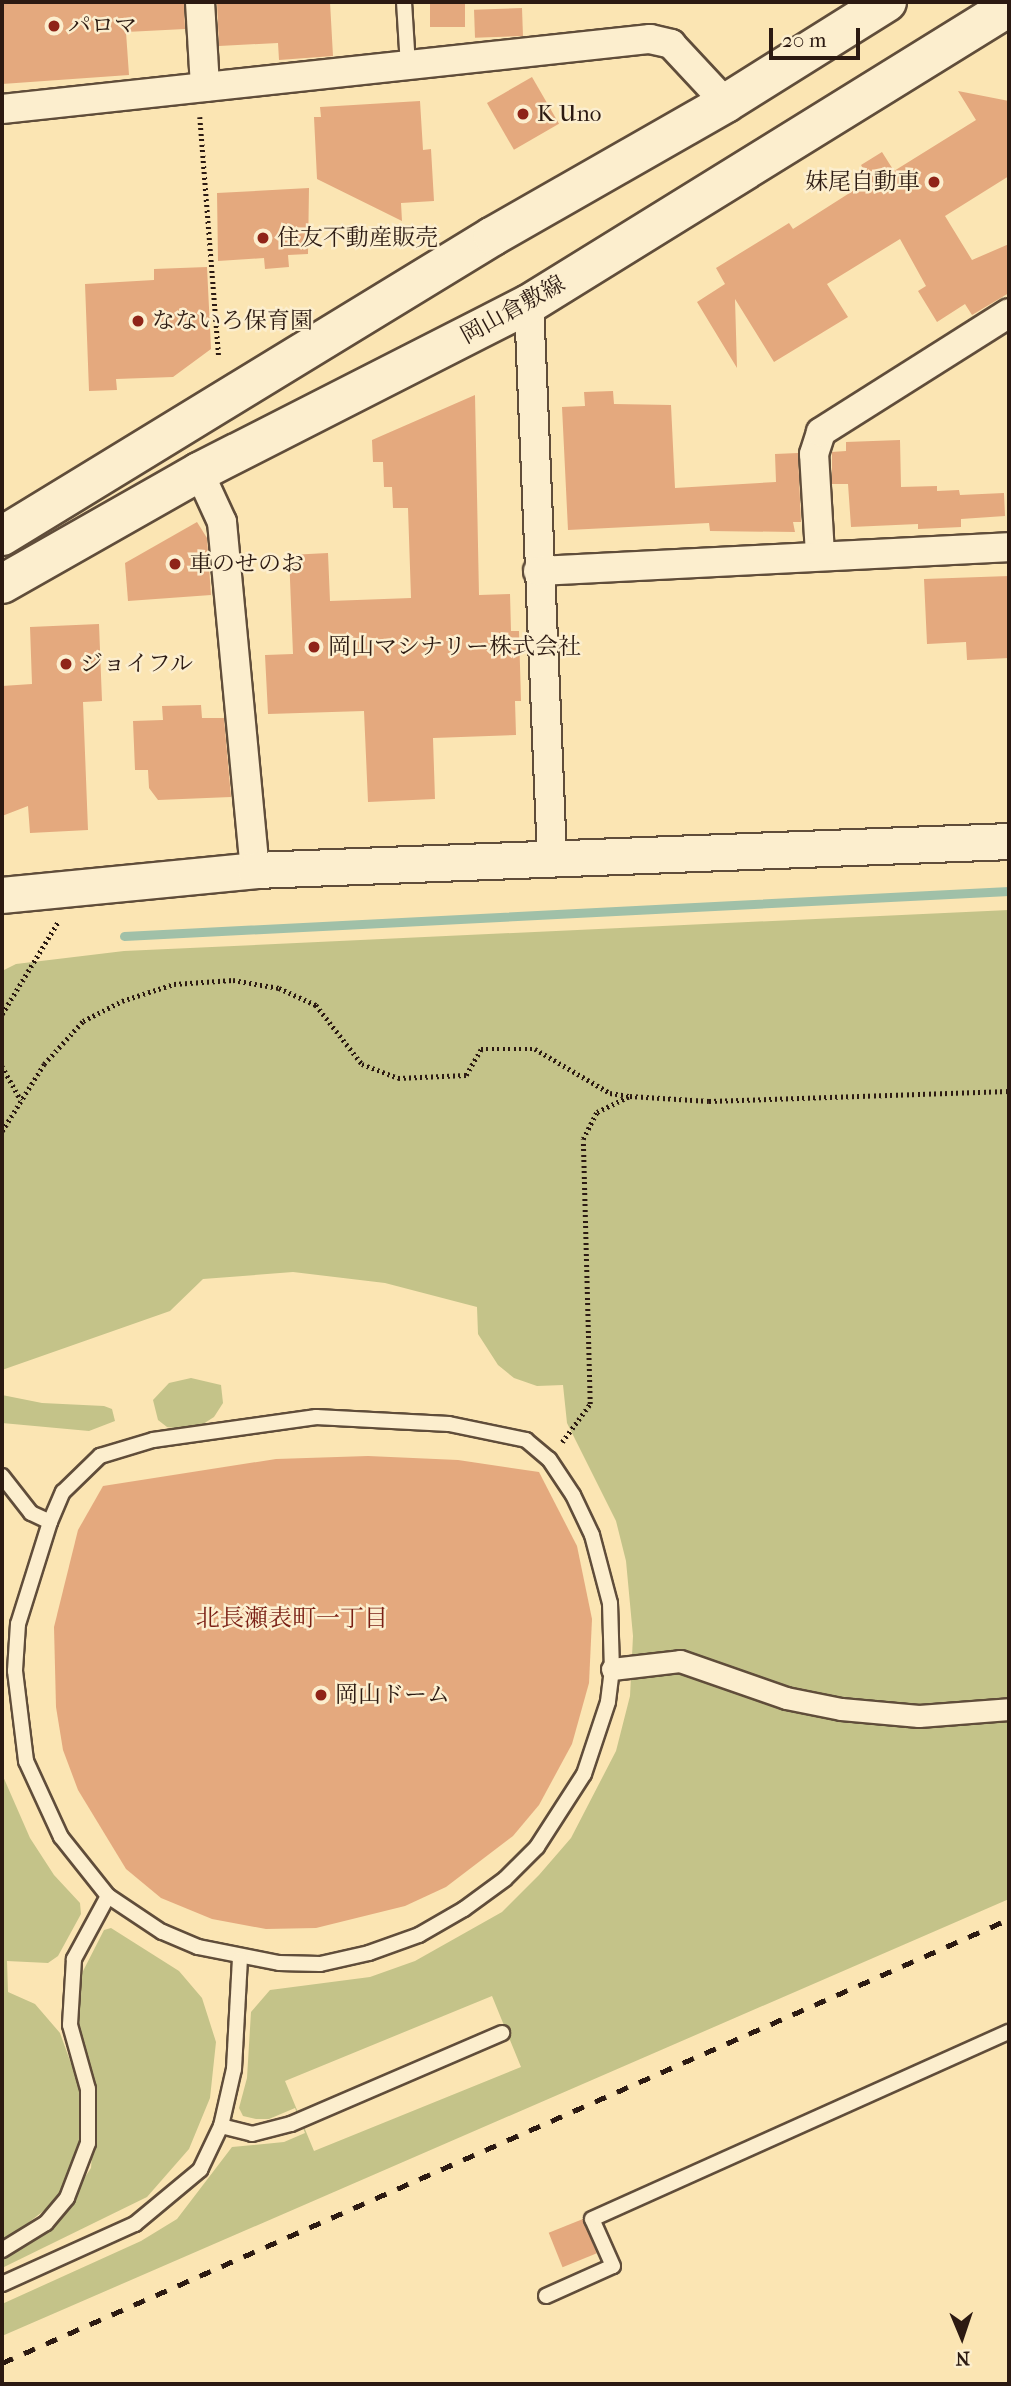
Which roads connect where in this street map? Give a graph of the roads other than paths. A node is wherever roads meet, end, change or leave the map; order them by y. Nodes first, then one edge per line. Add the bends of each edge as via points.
1 (200, 2) edge
2 (404, 2) edge
3 (887, 2) edge
4 (1007, 8) edge
5 (408, 65) junction
6 (201, 88) junction
7 (726, 103) junction
8 (2, 109) edge
9 (529, 304) junction
10 (1009, 313) edge
11 (199, 472) junction
12 (2, 536) edge
13 (1009, 547) edge
14 (820, 554) junction
15 (538, 571) junction
16 (2, 584) edge
17 (1009, 842) edge
18 (552, 859) junction
19 (255, 870) junction
20 (2, 895) edge
21 (2, 1476) edge
22 (50, 1522) junction
23 (612, 1669) junction
24 (1009, 1709) edge
25 (108, 1896) junction
26 (240, 1959) junction
27 (1009, 2032) edge
28 (502, 2033) dead end
29 (221, 2126) junction
30 (2, 2250) edge
31 (2, 2284) edge
32 (545, 2296) dead end

1 - 6 street
2 - 5 lane
3 - 7 main road
4 - 9 main road, 岡山倉敷線
5 - 6 street
5 - 7 street via 650,39 671,44
6 - 8 street
7 - 12 main road via 493,236
9 - 11 main road, 岡山倉敷線
9 - 15 street
10 - 14 street via 821,432 814,454
11 - 16 main road, 岡山倉敷線
11 - 19 street via 222,522
13 - 14 street
14 - 15 street
15 - 18 street
17 - 18 street
18 - 19 street
19 - 20 street via 77,884
21 - 22 lane via 31,1513
22 - 23 lane via 63,1492 100,1455 153,1440 316,1417 449,1423 526,1440 549,1459 573,1495 603,1568 611,1614
22 - 25 lane via 18,1625 18,1716 26,1761 42,1802 61,1837
23 - 24 street via 680,1661 786,1698 841,1709 919,1716
23 - 26 lane via 600,1736 584,1774 544,1838 505,1879 419,1935 369,1953 320,1964
25 - 26 lane via 162,1933
25 - 30 lane via 74,1959 70,2025 88,2089 89,2143 67,2198 46,2223
26 - 29 lane via 234,2069
27 - 32 lane via 592,2219 613,2266
28 - 29 lane via 290,2124 252,2134
29 - 31 lane via 200,2170 170,2199 135,2224

